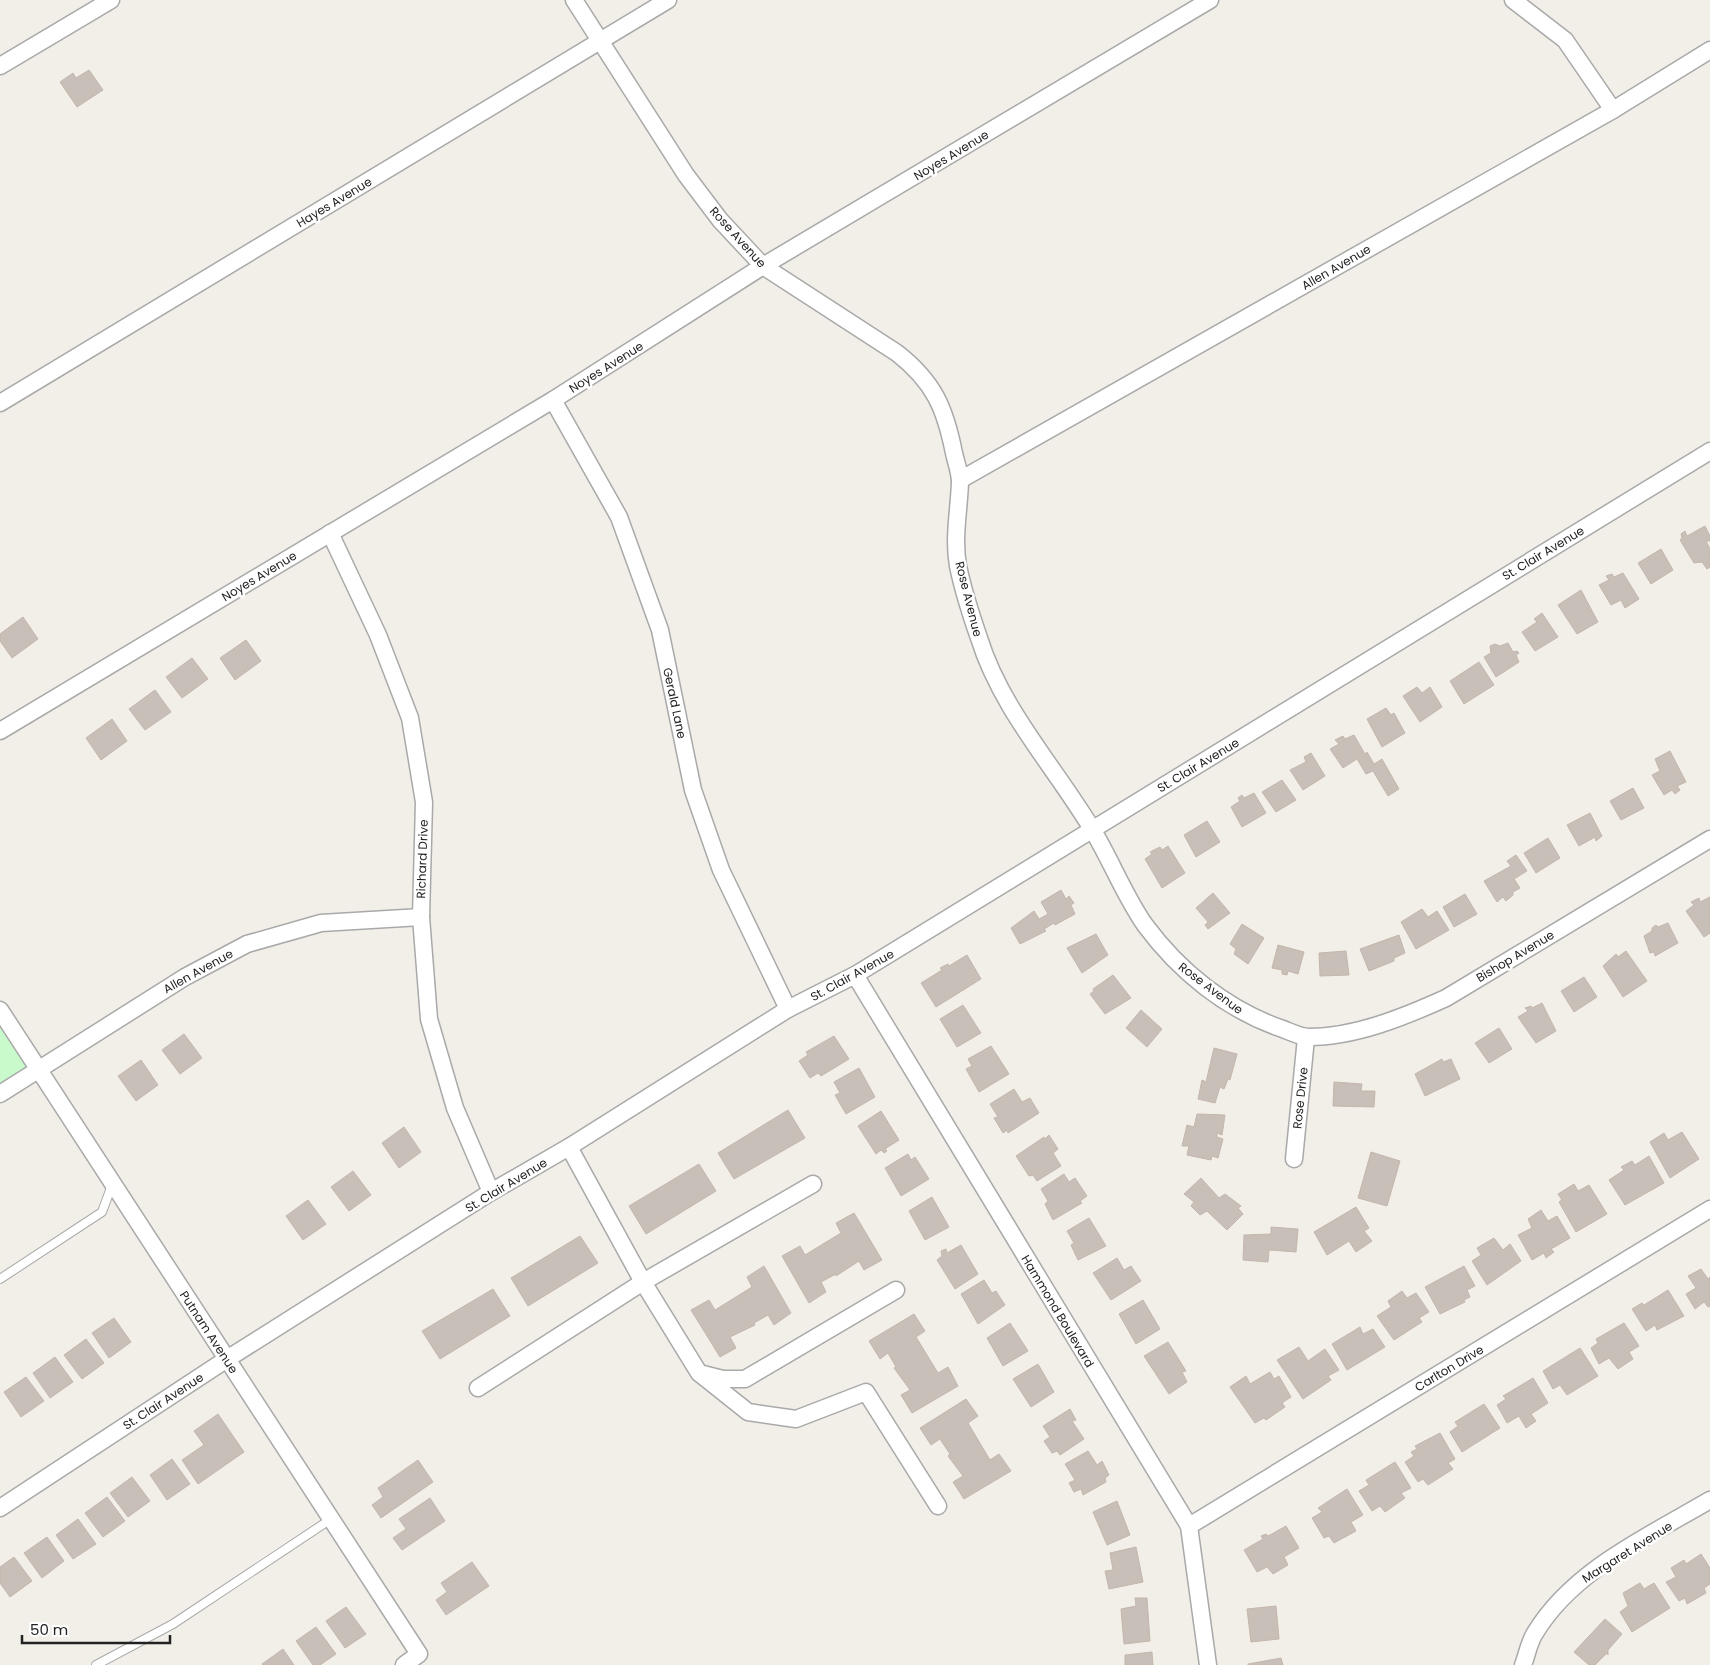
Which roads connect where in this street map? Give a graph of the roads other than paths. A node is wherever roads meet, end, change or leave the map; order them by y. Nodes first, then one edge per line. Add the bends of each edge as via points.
1 (111, 0) edge
2 (574, 0) edge
3 (668, 0) edge
4 (1210, 0) edge
5 (1513, 0) edge
6 (600, 41) junction
7 (1710, 50) edge
8 (0, 66) edge
9 (1613, 110) junction
10 (763, 266) junction
11 (553, 400) junction
12 (0, 403) edge
13 (1710, 451) edge
14 (960, 480) junction
15 (330, 533) junction
16 (0, 731) edge
17 (1092, 829) junction
18 (1710, 839) edge
19 (420, 916) junction
20 (855, 975) junction
21 (788, 1009) junction
22 (0, 1010) edge
23 (1306, 1038) junction
24 (38, 1069) junction
25 (0, 1094) edge
26 (569, 1147) junction
27 (1294, 1159) dead end
28 (112, 1183) junction
29 (813, 1184) dead end
30 (491, 1192) junction
31 (1710, 1210) edge
32 (0, 1279) edge
33 (643, 1282) junction
34 (896, 1290) dead end
35 (227, 1359) junction
36 (699, 1373) junction
37 (478, 1388) dead end
38 (1710, 1500) edge
39 (938, 1506) dead end
40 (0, 1508) edge
41 (331, 1519) junction
42 (1189, 1526) junction
43 (96, 1665) edge
44 (404, 1665) edge
45 (1208, 1665) edge
46 (1523, 1665) edge

1 - 8 street
2 - 6 street, Rose Avenue
3 - 6 street, Hayes Avenue
4 - 10 street, Noyes Avenue
5 - 9 street via 1565,40
6 - 10 street, Rose Avenue via 686,175 720,220
6 - 12 street, Hayes Avenue
7 - 9 street, Allen Avenue
9 - 14 street, Allen Avenue
10 - 11 street, Noyes Avenue
10 - 14 street, Rose Avenue via 918,369 943,410
11 - 15 street, Noyes Avenue
11 - 21 street, Gerald Lane via 619,517 660,630 693,790 721,870
13 - 17 street, St. Clair Avenue
14 - 17 street, Rose Avenue via 956,524 958,566 979,640 1011,708
15 - 16 street, Noyes Avenue
15 - 19 street, Richard Drive via 378,635 410,718 424,802
17 - 20 street, St. Clair Avenue
17 - 23 street, Rose Avenue via 1144,924 1179,966 1250,1017
18 - 23 street, Bishop Avenue via 1446,998 1399,1019
19 - 24 street, Allen Avenue via 322,923 247,944 185,977
19 - 30 street, Richard Drive via 429,1019 455,1108
20 - 21 street, St. Clair Avenue
20 - 42 street, Hammond Boulevard
21 - 26 street, St. Clair Avenue
22 - 24 street, Putnam Avenue
23 - 27 street, Rose Drive
24 - 25 street, Allen Avenue
24 - 28 street, Putnam Avenue
26 - 30 street, St. Clair Avenue
26 - 33 street
28 - 32 lane via 102,1212
28 - 35 street, Putnam Avenue
29 - 33 street
30 - 35 street, St. Clair Avenue
31 - 42 street, Carlton Drive
33 - 36 street
33 - 37 street
34 - 36 street via 745,1380
35 - 40 street, St. Clair Avenue
35 - 41 street, Putnam Avenue
36 - 39 street via 748,1412 796,1419 866,1392
38 - 46 street, Margaret Avenue via 1590,1572 1565,1594 1534,1633
41 - 43 lane via 173,1624
41 - 44 street, Putnam Avenue via 419,1654
42 - 45 street, Hammond Boulevard

